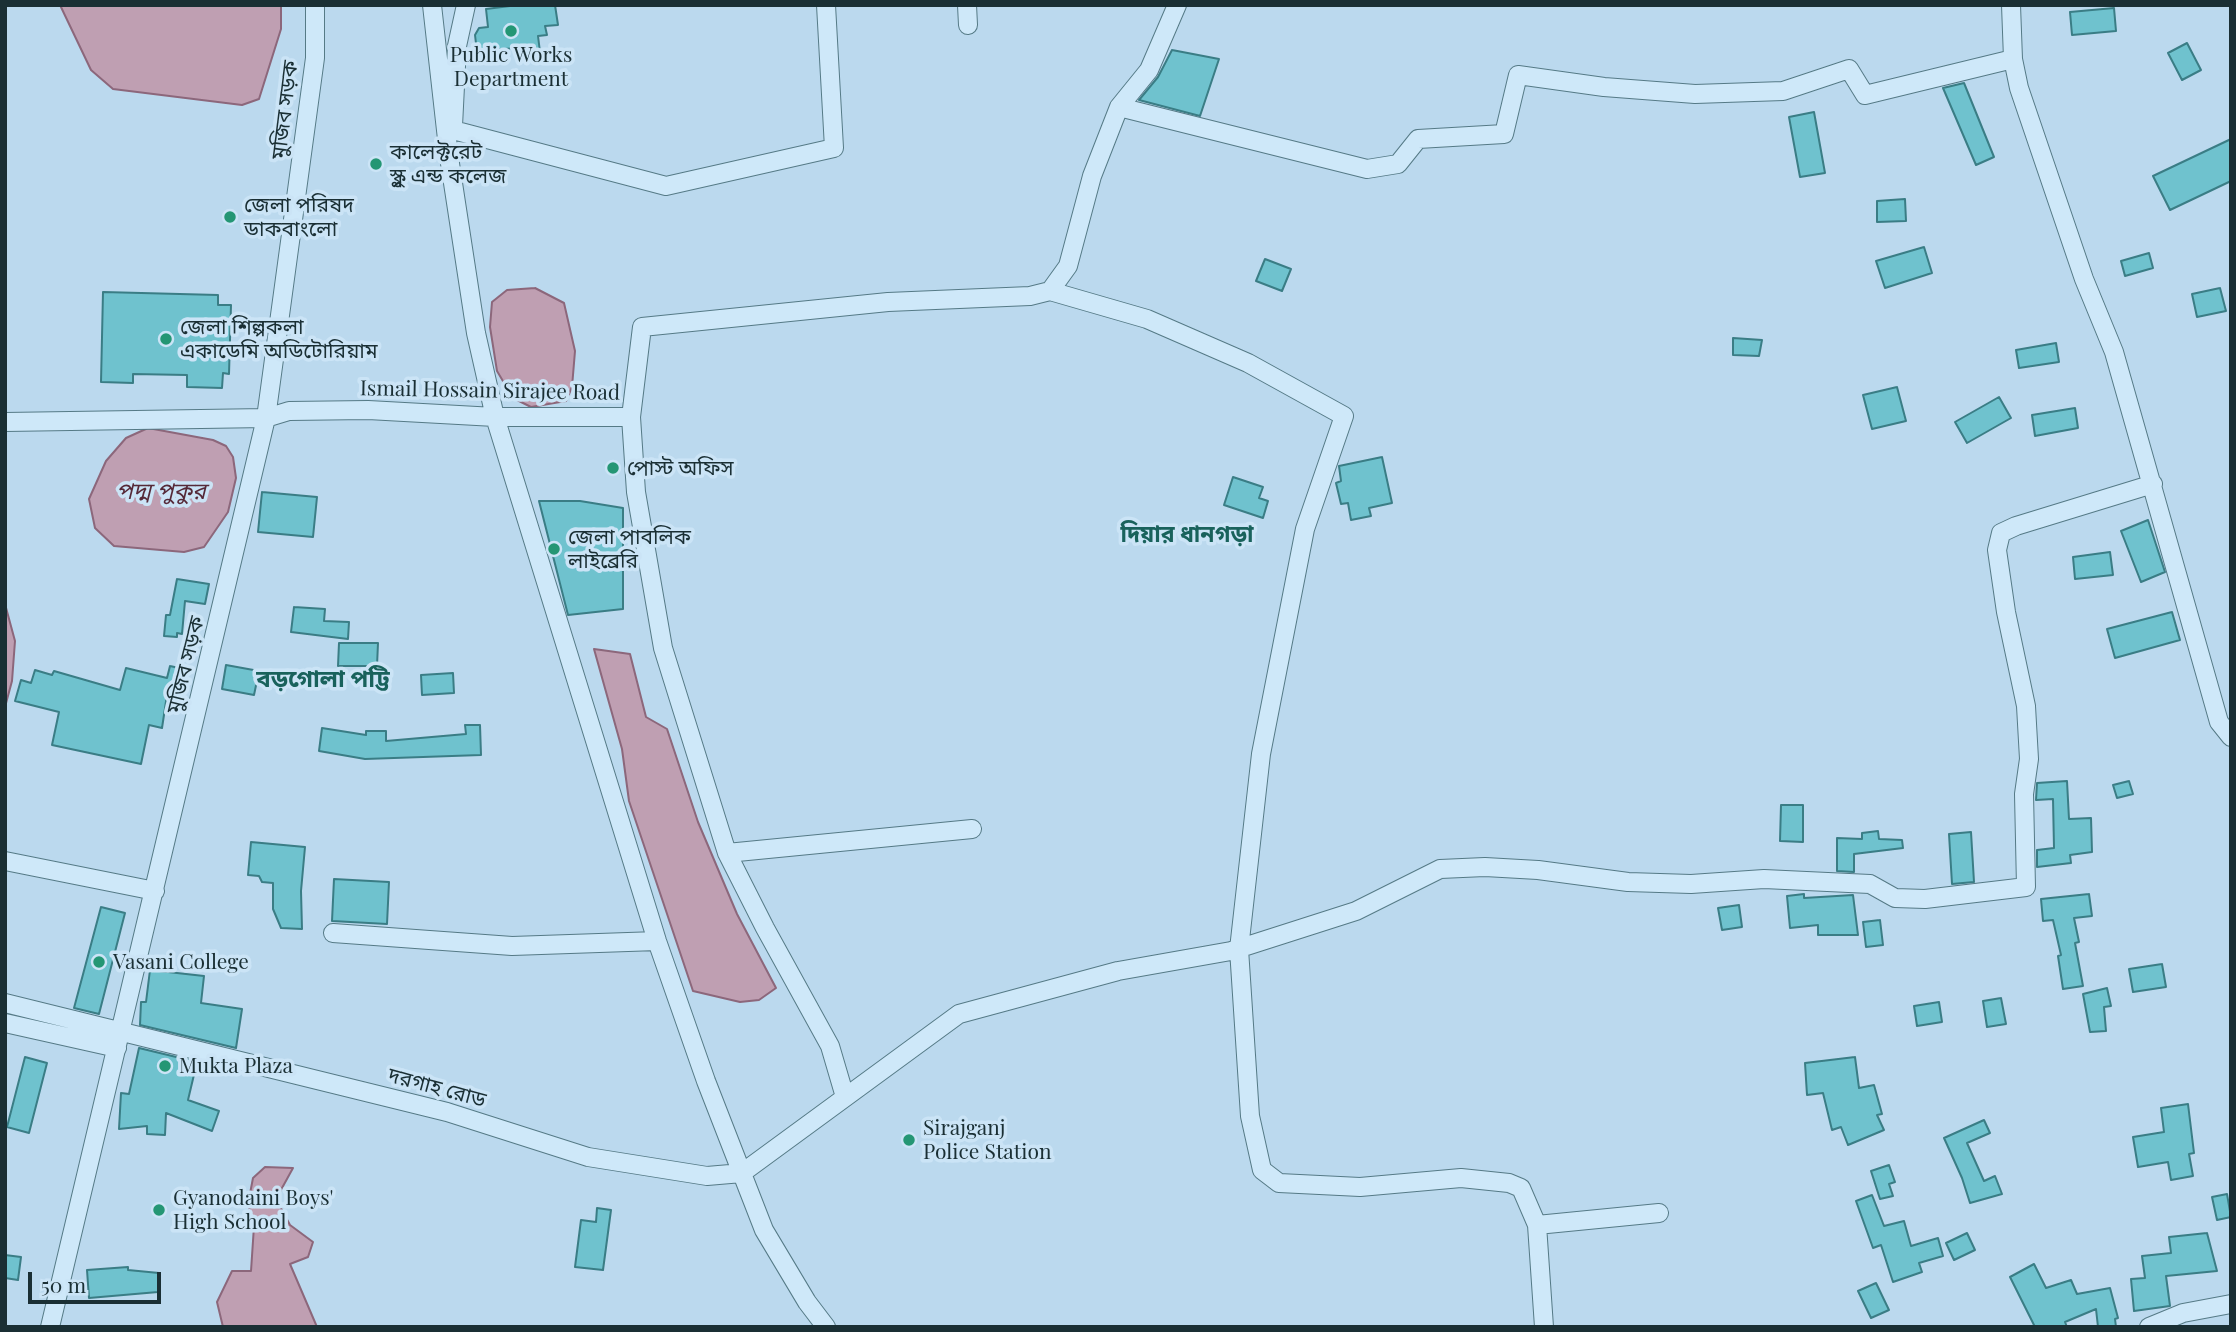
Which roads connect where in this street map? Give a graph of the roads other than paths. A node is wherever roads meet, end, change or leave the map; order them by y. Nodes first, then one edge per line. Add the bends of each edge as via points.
1 (315, 5) edge
2 (432, 5) edge
3 (466, 5) edge
4 (827, 5) edge
5 (967, 5) edge
6 (1177, 5) edge
7 (2011, 5) edge
8 (968, 25) dead end
9 (2013, 59) junction
10 (1119, 107) junction
11 (453, 130) junction
12 (449, 157) junction
13 (1050, 291) junction
14 (495, 417) junction
15 (631, 417) junction
16 (266, 418) junction
17 (5, 422) edge
18 (2153, 484) junction
19 (2231, 737) edge
20 (972, 829) dead end
21 (727, 853) junction
22 (5, 861) edge
23 (155, 891) junction
24 (333, 933) dead end
25 (657, 941) junction
26 (1240, 949) junction
27 (5, 1003) edge
28 (5, 1023) edge
29 (122, 1030) junction
30 (117, 1048) junction
31 (845, 1097) junction
32 (742, 1173) junction
33 (1659, 1213) dead end
34 (1537, 1225) junction
35 (807, 1302) junction
36 (2231, 1304) edge
37 (50, 1327) edge
38 (819, 1327) edge
39 (826, 1327) edge
40 (1544, 1327) edge
41 (2149, 1327) edge

1 - 16 street, মুজিব সড়ক via 315,58
2 - 12 street
3 - 11 street via 457,46
4 - 11 street via 834,148 666,186
5 - 8 street
6 - 10 street via 1149,70
7 - 9 street
9 - 10 street via 1866,95 1849,69 1783,90 1695,94 1518,75 1504,134 1418,139 1398,164 1367,169
9 - 18 street via 2084,279 2114,352
10 - 13 street via 1092,176 1068,266
11 - 12 street
12 - 14 street via 476,333
13 - 15 street via 642,327
13 - 26 street via 1147,319 1248,363 1344,416 1306,529 1277,669 1261,754
14 - 15 street, Ismail Hossain Sirajee Road
14 - 16 street, Ismail Hossain Sirajee Road via 368,410 289,411
14 - 25 street
15 - 21 street, Ismail Hossain Sirajee Road via 636,492 663,648
16 - 17 street, Ismail Hossain Sirajee Road
16 - 23 street, মুজিব সড়ক
18 - 19 street via 2220,722
18 - 26 street via 2001,533 1997,550 2026,706 2026,887 1925,899 1895,898 1870,884 1764,879 1628,882 1538,870 1440,869 1356,911
20 - 21 street
21 - 31 street, Ismail Hossain Sirajee Road via 830,1046
22 - 23 street
23 - 29 street, মুজিব সড়ক
24 - 25 street via 512,946
25 - 32 street
26 - 31 street via 1118,971 960,1014
26 - 34 street via 1250,1116 1262,1170 1279,1183 1360,1187 1461,1178 1509,1183 1521,1188
27 - 29 street, দরগাহ রোড
28 - 30 street
29 - 30 street, মুজিব সড়ক
29 - 32 street, দরগাহ রোড via 447,1112 588,1157 707,1176
30 - 37 street, মুজিব সড়ক
31 - 32 street
32 - 35 street via 764,1230
33 - 34 street
34 - 40 street
35 - 38 street
35 - 39 street
36 - 41 street via 2183,1313

